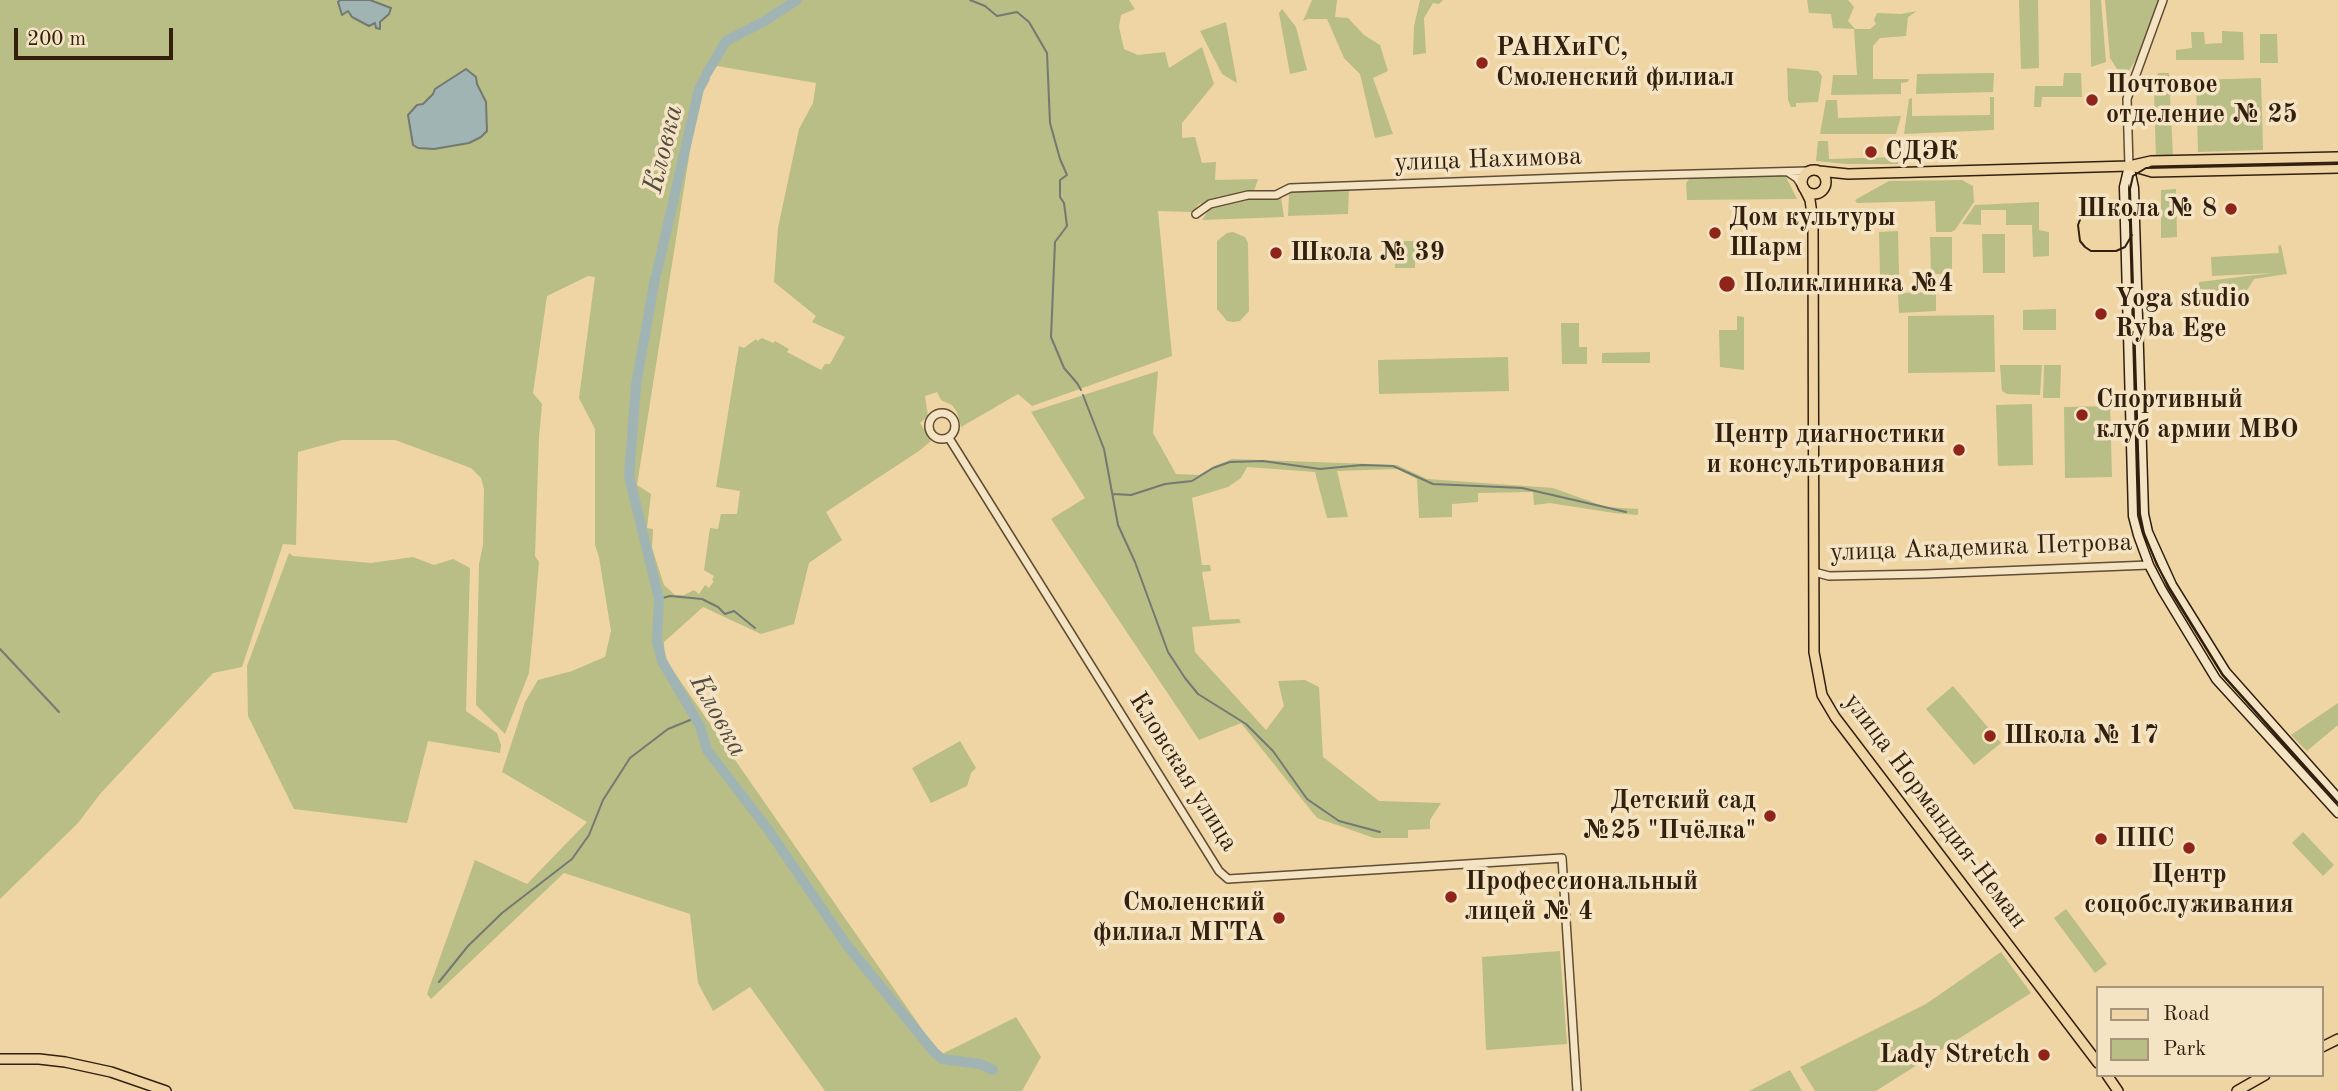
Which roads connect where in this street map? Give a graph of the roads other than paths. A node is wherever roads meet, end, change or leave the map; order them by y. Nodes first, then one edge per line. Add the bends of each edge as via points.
1 (2163, 0) edge
2 (2338, 157) edge
3 (2129, 166) junction
4 (2338, 168) edge
5 (1814, 171) junction
6 (1787, 172) junction
7 (2151, 172) junction
8 (1848, 174) junction
9 (1803, 187) junction
10 (1823, 188) junction
11 (2134, 188) junction
12 (1196, 214) dead end
13 (1813, 221) junction
14 (2130, 402) junction
15 (2140, 402) junction
16 (948, 438) dead end
17 (2149, 565) junction
18 (1814, 572) junction
19 (2338, 798) edge
20 (2338, 813) edge
21 (0, 1059) edge
22 (2096, 1060) edge
23 (2261, 1077) edge
24 (166, 1091) edge
25 (1577, 1091) edge
26 (2236, 1091) edge

1 - 3 street via 2127,99
2 - 3 main road via 2151,161
3 - 7 main road
3 - 8 main road
3 - 11 main road
3 - 14 main road via 2124,187
4 - 7 main road
5 - 6 street, улица Нахимова
5 - 8 main road
5 - 9 main road via 1804,175
5 - 10 main road via 1825,180
6 - 9 street
6 - 12 street, улица Нахимова via 1290,188 1276,195 1248,195 1210,204
7 - 11 main road via 2137,178
8 - 10 main road via 1834,176
9 - 10 main road via 1811,193
9 - 13 main road
10 - 13 main road
11 - 15 main road
13 - 18 main road, улица Нормандия-Неман
14 - 15 main road
14 - 17 main road via 2133,516
15 - 19 main road via 2144,514 2162,565 2226,672
16 - 25 street, Кловская улица via 1228,879 1562,858
17 - 18 street, улица Академика Петрова via 1837,576
17 - 20 main road via 2216,679
18 - 22 main road, улица Нормандия-Неман via 1815,662 1822,695 1835,718
21 - 24 main road via 65,1062
23 - 26 main road

